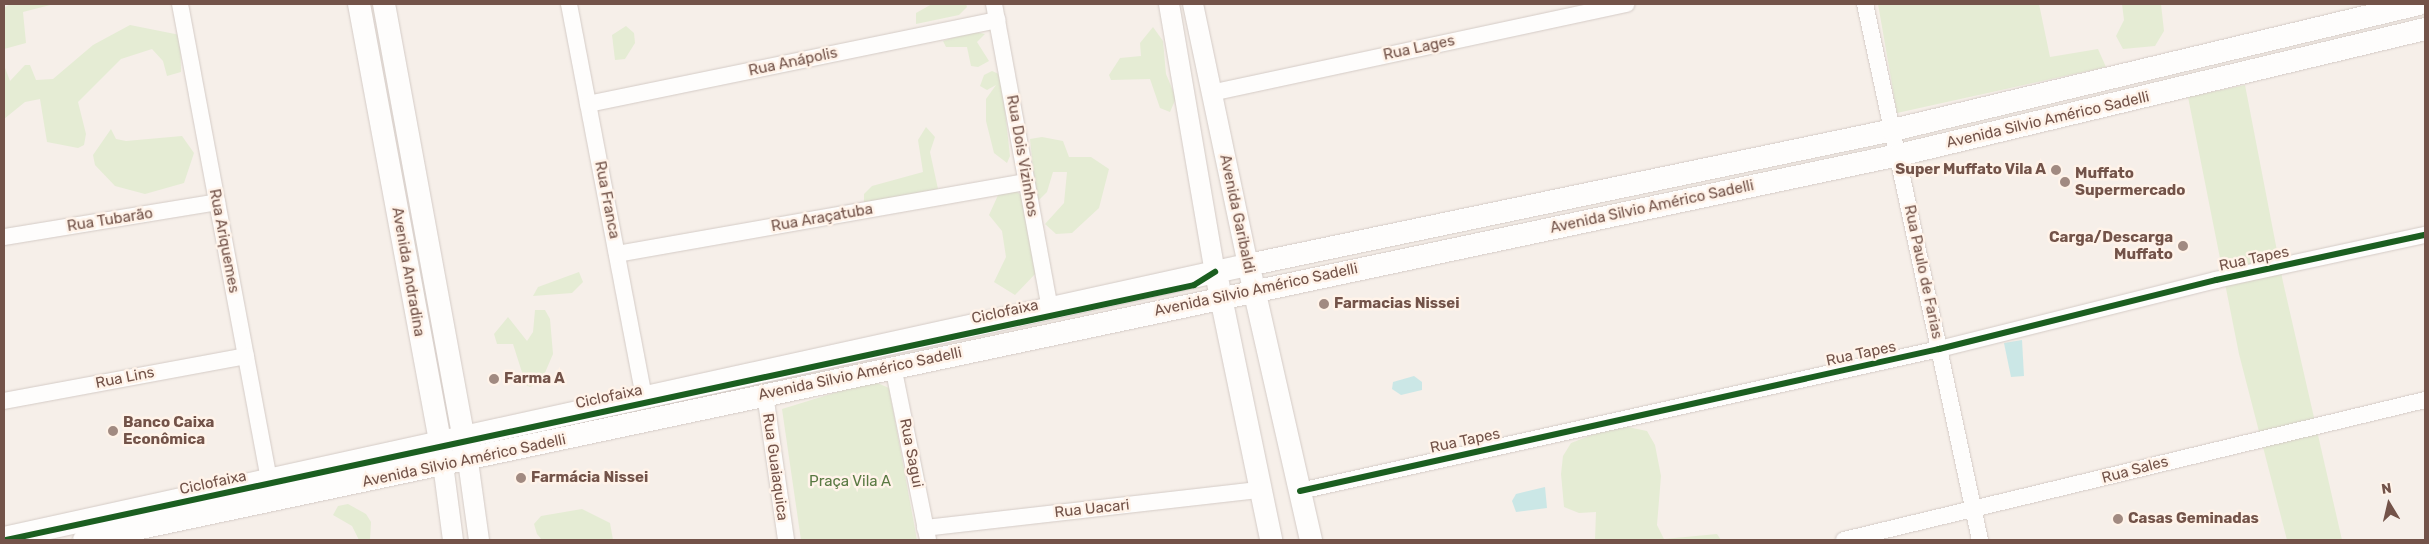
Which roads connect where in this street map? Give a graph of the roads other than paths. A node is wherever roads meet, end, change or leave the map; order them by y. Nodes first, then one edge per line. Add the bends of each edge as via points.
1 (180, 4) edge
2 (359, 4) edge
3 (384, 4) edge
4 (569, 4) edge
5 (1169, 4) edge
6 (1193, 4) edge
7 (1627, 4) edge
8 (1865, 4) edge
9 (2420, 4) edge
10 (996, 12) edge
11 (2342, 22) junction
12 (2425, 29) edge
13 (2349, 47) junction
14 (1211, 93) junction
15 (588, 104) junction
16 (1893, 130) junction
17 (1899, 155) junction
18 (1027, 182) junction
19 (1553, 201) junction
20 (217, 202) junction
21 (1558, 227) junction
22 (2425, 235) edge
23 (4, 237) edge
24 (617, 254) junction
25 (1248, 265) junction
26 (1215, 272) junction
27 (1254, 290) junction
28 (1221, 297) junction
29 (1050, 309) junction
30 (1939, 349) junction
31 (246, 356) junction
32 (894, 366) junction
33 (765, 394) junction
34 (644, 397) junction
35 (2425, 400) edge
36 (4, 401) edge
37 (464, 437) junction
38 (440, 442) junction
39 (468, 460) junction
40 (441, 467) junction
41 (269, 478) junction
42 (1259, 490) junction
43 (1300, 491) junction
44 (1974, 512) junction
45 (154, 533) edge
46 (926, 534) edge
47 (4, 538) edge
48 (84, 540) edge
49 (453, 540) edge
50 (479, 540) edge
51 (786, 540) edge
52 (1271, 540) edge
53 (1311, 540) edge
54 (1844, 540) edge
55 (1980, 540) edge

1 - 20 street, Rua Ariquemes
2 - 38 main road, Avenida Andradina
3 - 37 main road, Avenida Andradina
4 - 15 street, Rua Franca
5 - 26 street, Avenida Garibaldi
6 - 14 street, Avenida Garibaldi
7 - 14 street, Rua Lages
8 - 16 street, Rua Paulo de Farias
9 - 11 main road, Avenida Silvio Américo Sadelli
10 - 15 street, Rua Anápolis
10 - 18 street, Rua Dois Vizinhos
11 - 13 main road
11 - 16 main road, Avenida Silvio Américo Sadelli
12 - 13 main road, Avenida Silvio Américo Sadelli
13 - 17 main road, Avenida Silvio Américo Sadelli
14 - 25 street, Avenida Garibaldi
15 - 24 street, Rua Franca
16 - 17 street, Rua Paulo de Farias
16 - 19 main road, Avenida Silvio Américo Sadelli
17 - 21 main road, Avenida Silvio Américo Sadelli
17 - 30 street, Rua Paulo de Farias
18 - 24 street, Rua Araçatuba
18 - 29 street, Rua Dois Vizinhos
19 - 21 main road
19 - 25 main road, Avenida Silvio Américo Sadelli
20 - 23 street, Rua Tubarão
20 - 31 street, Rua Ariquemes
21 - 27 main road, Avenida Silvio Américo Sadelli
22 - 30 street, Rua Tapes via 2216,280
24 - 34 street, Rua Franca
25 - 26 main road, Avenida Silvio Américo Sadelli
25 - 27 main road, Avenida Garibaldi
26 - 28 main road, Avenida Garibaldi
26 - 29 main road, Avenida Silvio Américo Sadelli
27 - 28 main road, Avenida Silvio Américo Sadelli
27 - 43 main road, Avenida Garibaldi
28 - 32 main road, Avenida Silvio Américo Sadelli
28 - 42 main road, Avenida Garibaldi
29 - 34 main road, Avenida Silvio Américo Sadelli
30 - 43 street, Rua Tapes
30 - 44 street, Rua Paulo de Farias
31 - 36 street, Rua Lins
31 - 41 street, Rua Ariquemes
32 - 33 main road, Avenida Silvio Américo Sadelli
32 - 46 street, Rua Sagui
33 - 39 main road, Avenida Silvio Américo Sadelli
33 - 51 street, Rua Guaiaquica
34 - 37 main road, Avenida Silvio Américo Sadelli
35 - 44 street, Rua Sales via 2240,442
37 - 38 main road, Avenida Silvio Américo Sadelli
37 - 39 main road, Avenida Andradina
38 - 40 street, Avenida Andradina
38 - 41 main road, Avenida Silvio Américo Sadelli
39 - 40 main road, Avenida Silvio Américo Sadelli
39 - 50 street, Avenida Andradina
40 - 45 main road, Avenida Silvio Américo Sadelli
40 - 49 street, Avenida Andradina
41 - 47 main road, Avenida Silvio Américo Sadelli
42 - 46 street, Rua Uacari
42 - 52 main road, Avenida Garibaldi
43 - 53 main road, Avenida Garibaldi
44 - 54 street, Rua Sales
44 - 55 street, Rua Paulo de Farias
45 - 48 main road, Avenida Silvio Américo Sadelli

